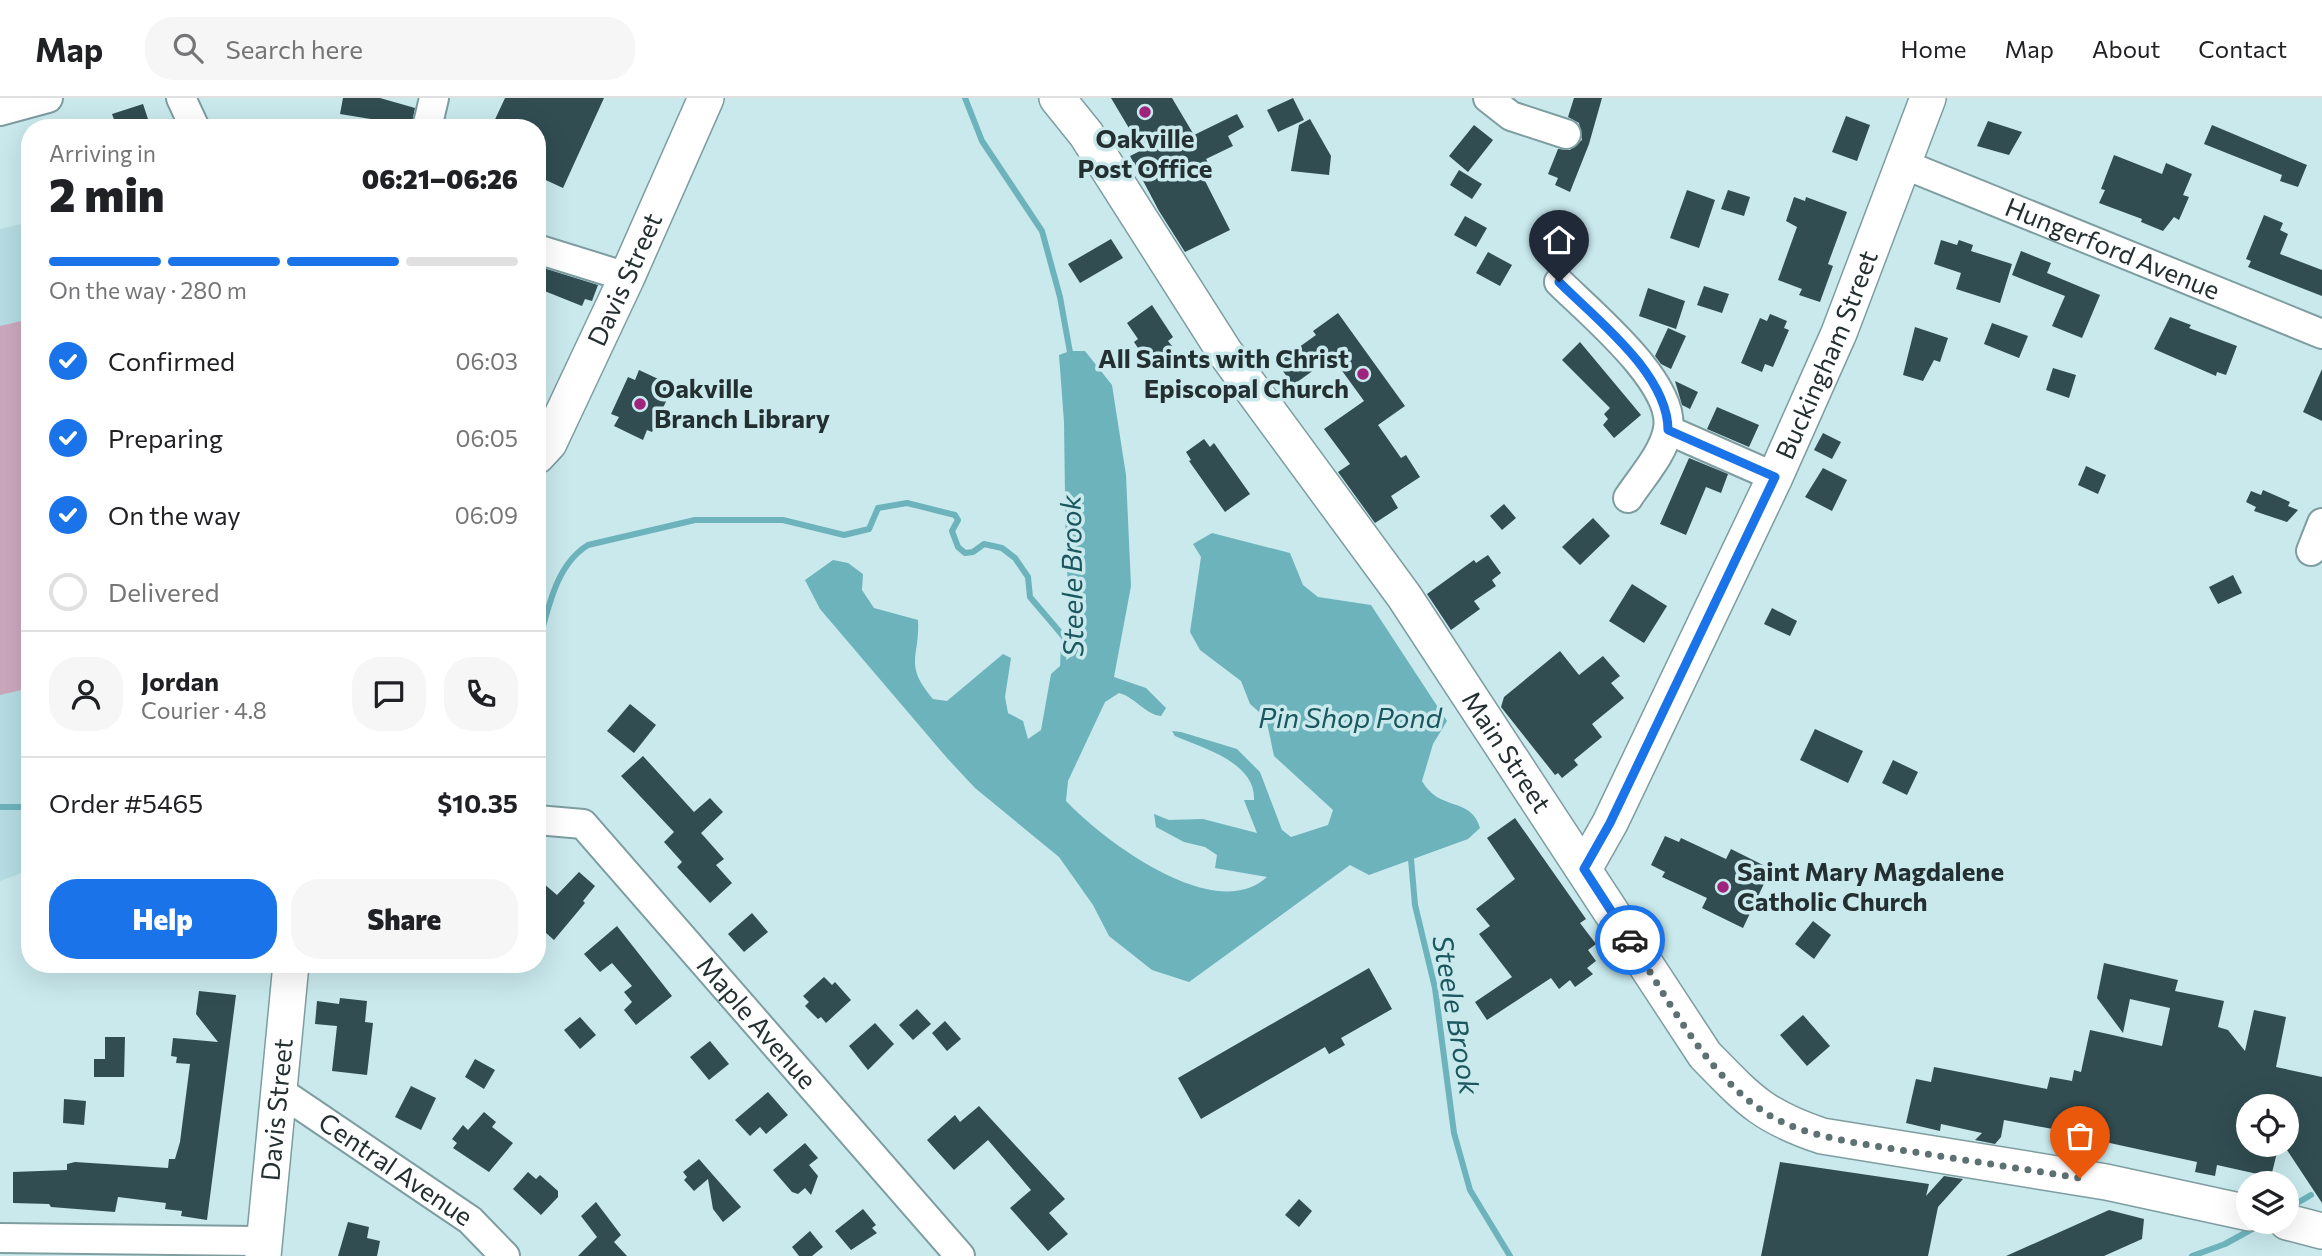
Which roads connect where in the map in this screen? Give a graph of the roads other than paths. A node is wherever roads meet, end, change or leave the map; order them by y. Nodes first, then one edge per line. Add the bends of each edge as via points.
1 (48, 98) edge
2 (181, 98) edge
3 (434, 98) edge
4 (706, 98) edge
5 (1488, 98) edge
6 (1928, 98) edge
7 (1062, 99) edge
8 (0, 111) edge
9 (191, 119) edge
10 (429, 119) edge
11 (1566, 134) dead end
12 (1903, 164) junction
13 (546, 252) edge
14 (627, 277) junction
15 (1559, 282) dead end
16 (2322, 334) edge
17 (1668, 430) junction
18 (546, 446) edge
19 (1775, 477) junction
20 (1628, 498) dead end
21 (2322, 523) edge
22 (2311, 551) dead end
23 (546, 821) edge
24 (1584, 869) junction
25 (290, 973) edge
26 (278, 1090) junction
27 (2236, 1210) edge
28 (0, 1238) edge
29 (263, 1248) edge
30 (505, 1256) edge
31 (960, 1256) edge

1 - 8 street
2 - 9 street
3 - 10 street
4 - 14 main road, Davis Street
5 - 11 street via 1511,116
6 - 12 main road, Buckingham Street
7 - 24 main road, Main Street via 1186,296 1404,596
12 - 16 street, Hungerford Avenue
12 - 19 main road, Buckingham Street via 1843,323
13 - 14 street
14 - 18 main road, Davis Street
15 - 17 street via 1657,386 1668,411
17 - 19 street
17 - 20 street
19 - 24 main road, Buckingham Street
21 - 22 street
23 - 31 street, Maple Avenue via 583,824
24 - 27 main road, Main Street via 1705,1055 1770,1116 1822,1136 1856,1143 2106,1182
25 - 26 main road, Davis Street
26 - 29 main road, Davis Street
26 - 30 street, Central Avenue via 470,1220
28 - 29 street

